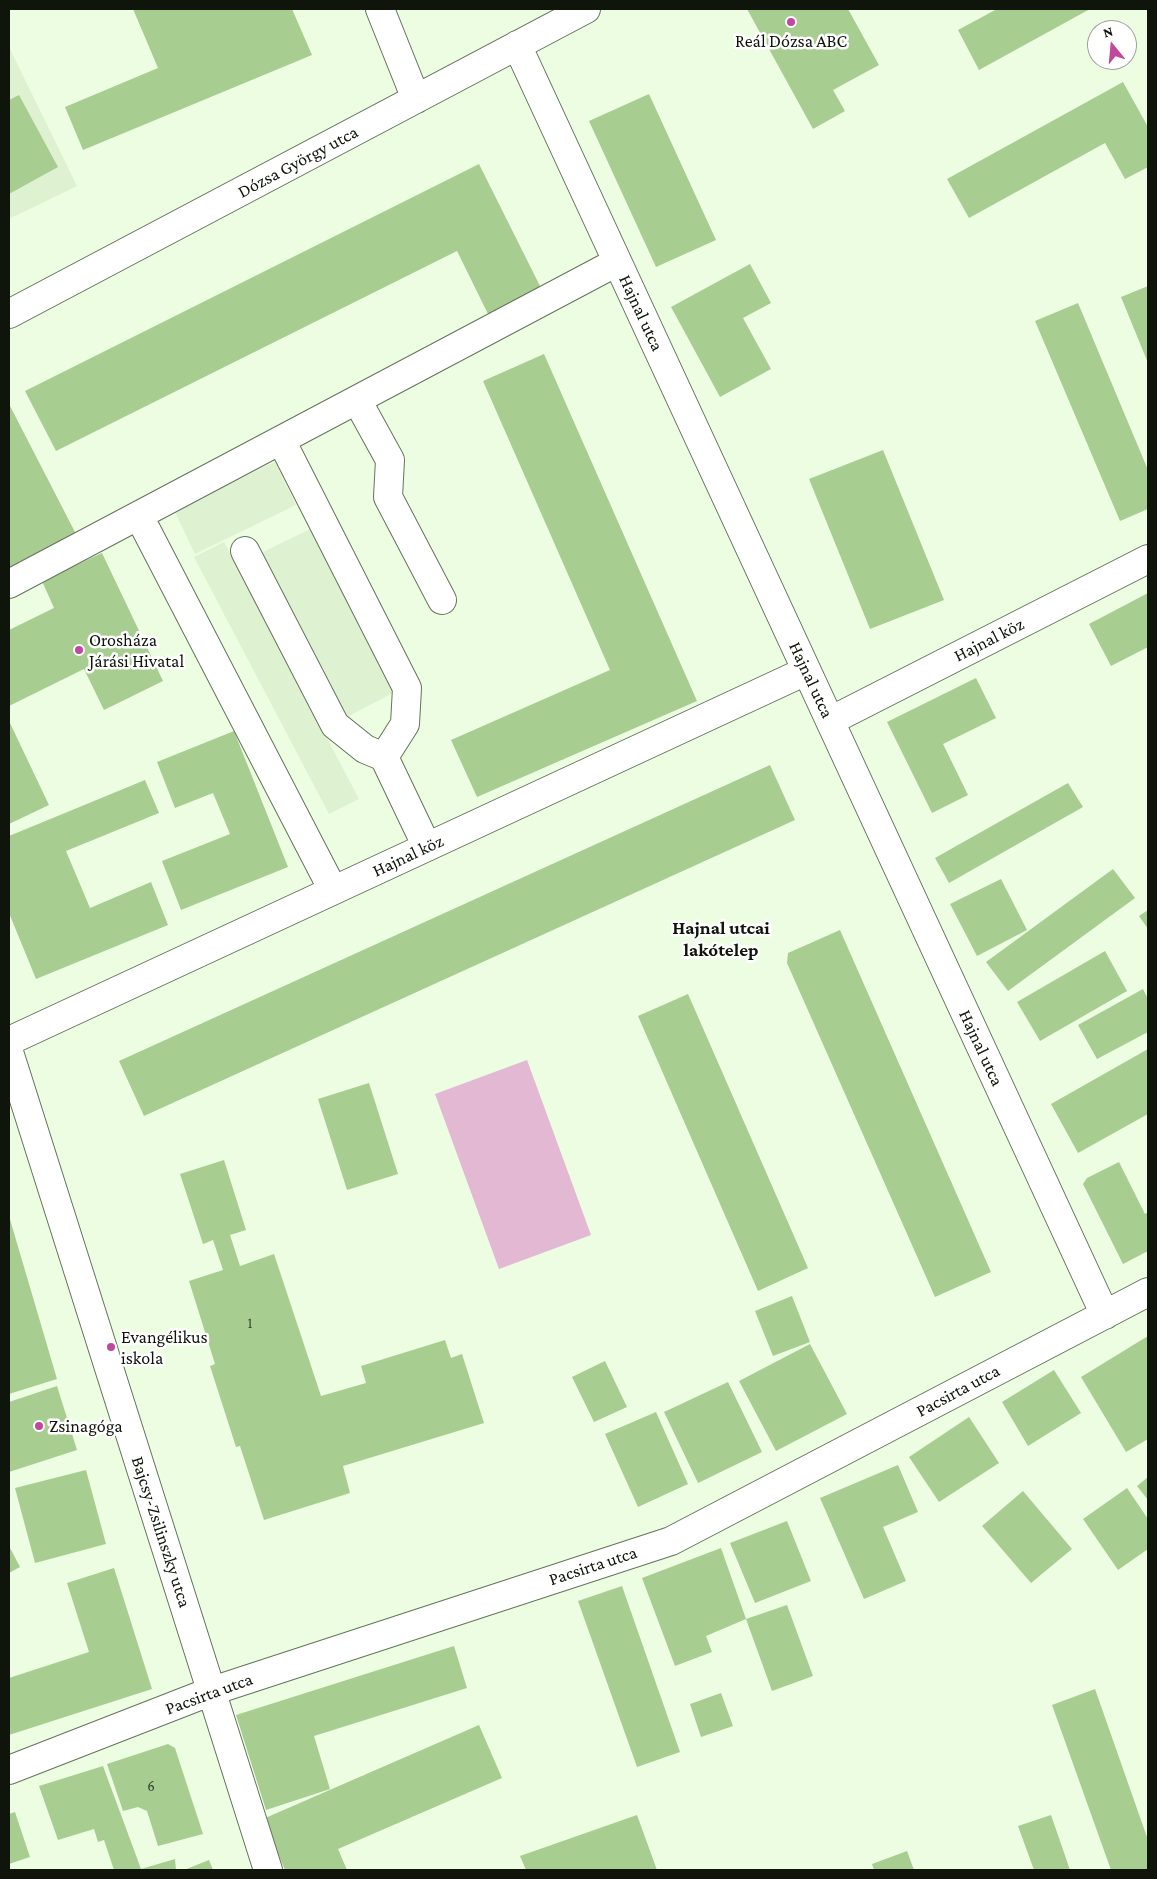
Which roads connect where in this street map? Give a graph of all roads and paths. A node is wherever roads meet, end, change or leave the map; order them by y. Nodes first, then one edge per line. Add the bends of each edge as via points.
1 (380, 9) edge
2 (586, 9) edge
3 (517, 45) junction
4 (416, 99) junction
5 (617, 262) junction
6 (9, 314) edge
7 (357, 400) junction
8 (281, 440) junction
9 (139, 516) junction
10 (245, 551) dead end
11 (1148, 559) edge
12 (9, 584) edge
13 (442, 600) dead end
14 (806, 671) junction
15 (830, 721) junction
16 (384, 756) junction
17 (427, 847) junction
18 (334, 890) junction
19 (9, 1041) edge
20 (9, 1052) edge
21 (1148, 1292) edge
22 (1105, 1315) junction
23 (212, 1691) junction
24 (9, 1770) edge
25 (268, 1870) edge

1 - 4 street
2 - 3 street, Dózsa György utca
3 - 4 street, Dózsa György utca
3 - 5 street, Hajnal utca
4 - 6 street, Dózsa György utca
5 - 7 street
5 - 14 street, Hajnal utca
7 - 8 street
7 - 13 street via 390,460 388,497
8 - 9 street
8 - 16 street via 407,688 405,724
9 - 12 street
9 - 18 street
10 - 16 street via 335,725 365,749
11 - 15 street, Hajnal köz
14 - 15 street, Hajnal utca
14 - 17 street, Hajnal köz
15 - 22 street, Hajnal utca
16 - 17 street
17 - 18 street, Hajnal köz
18 - 19 street, Hajnal köz
20 - 23 street, Bajcsy-Zsilinszky utca
21 - 22 street, Pacsirta utca
22 - 23 street, Pacsirta utca via 671,1541
23 - 24 street, Pacsirta utca
23 - 25 street, Bajcsy-Zsilinszky utca

